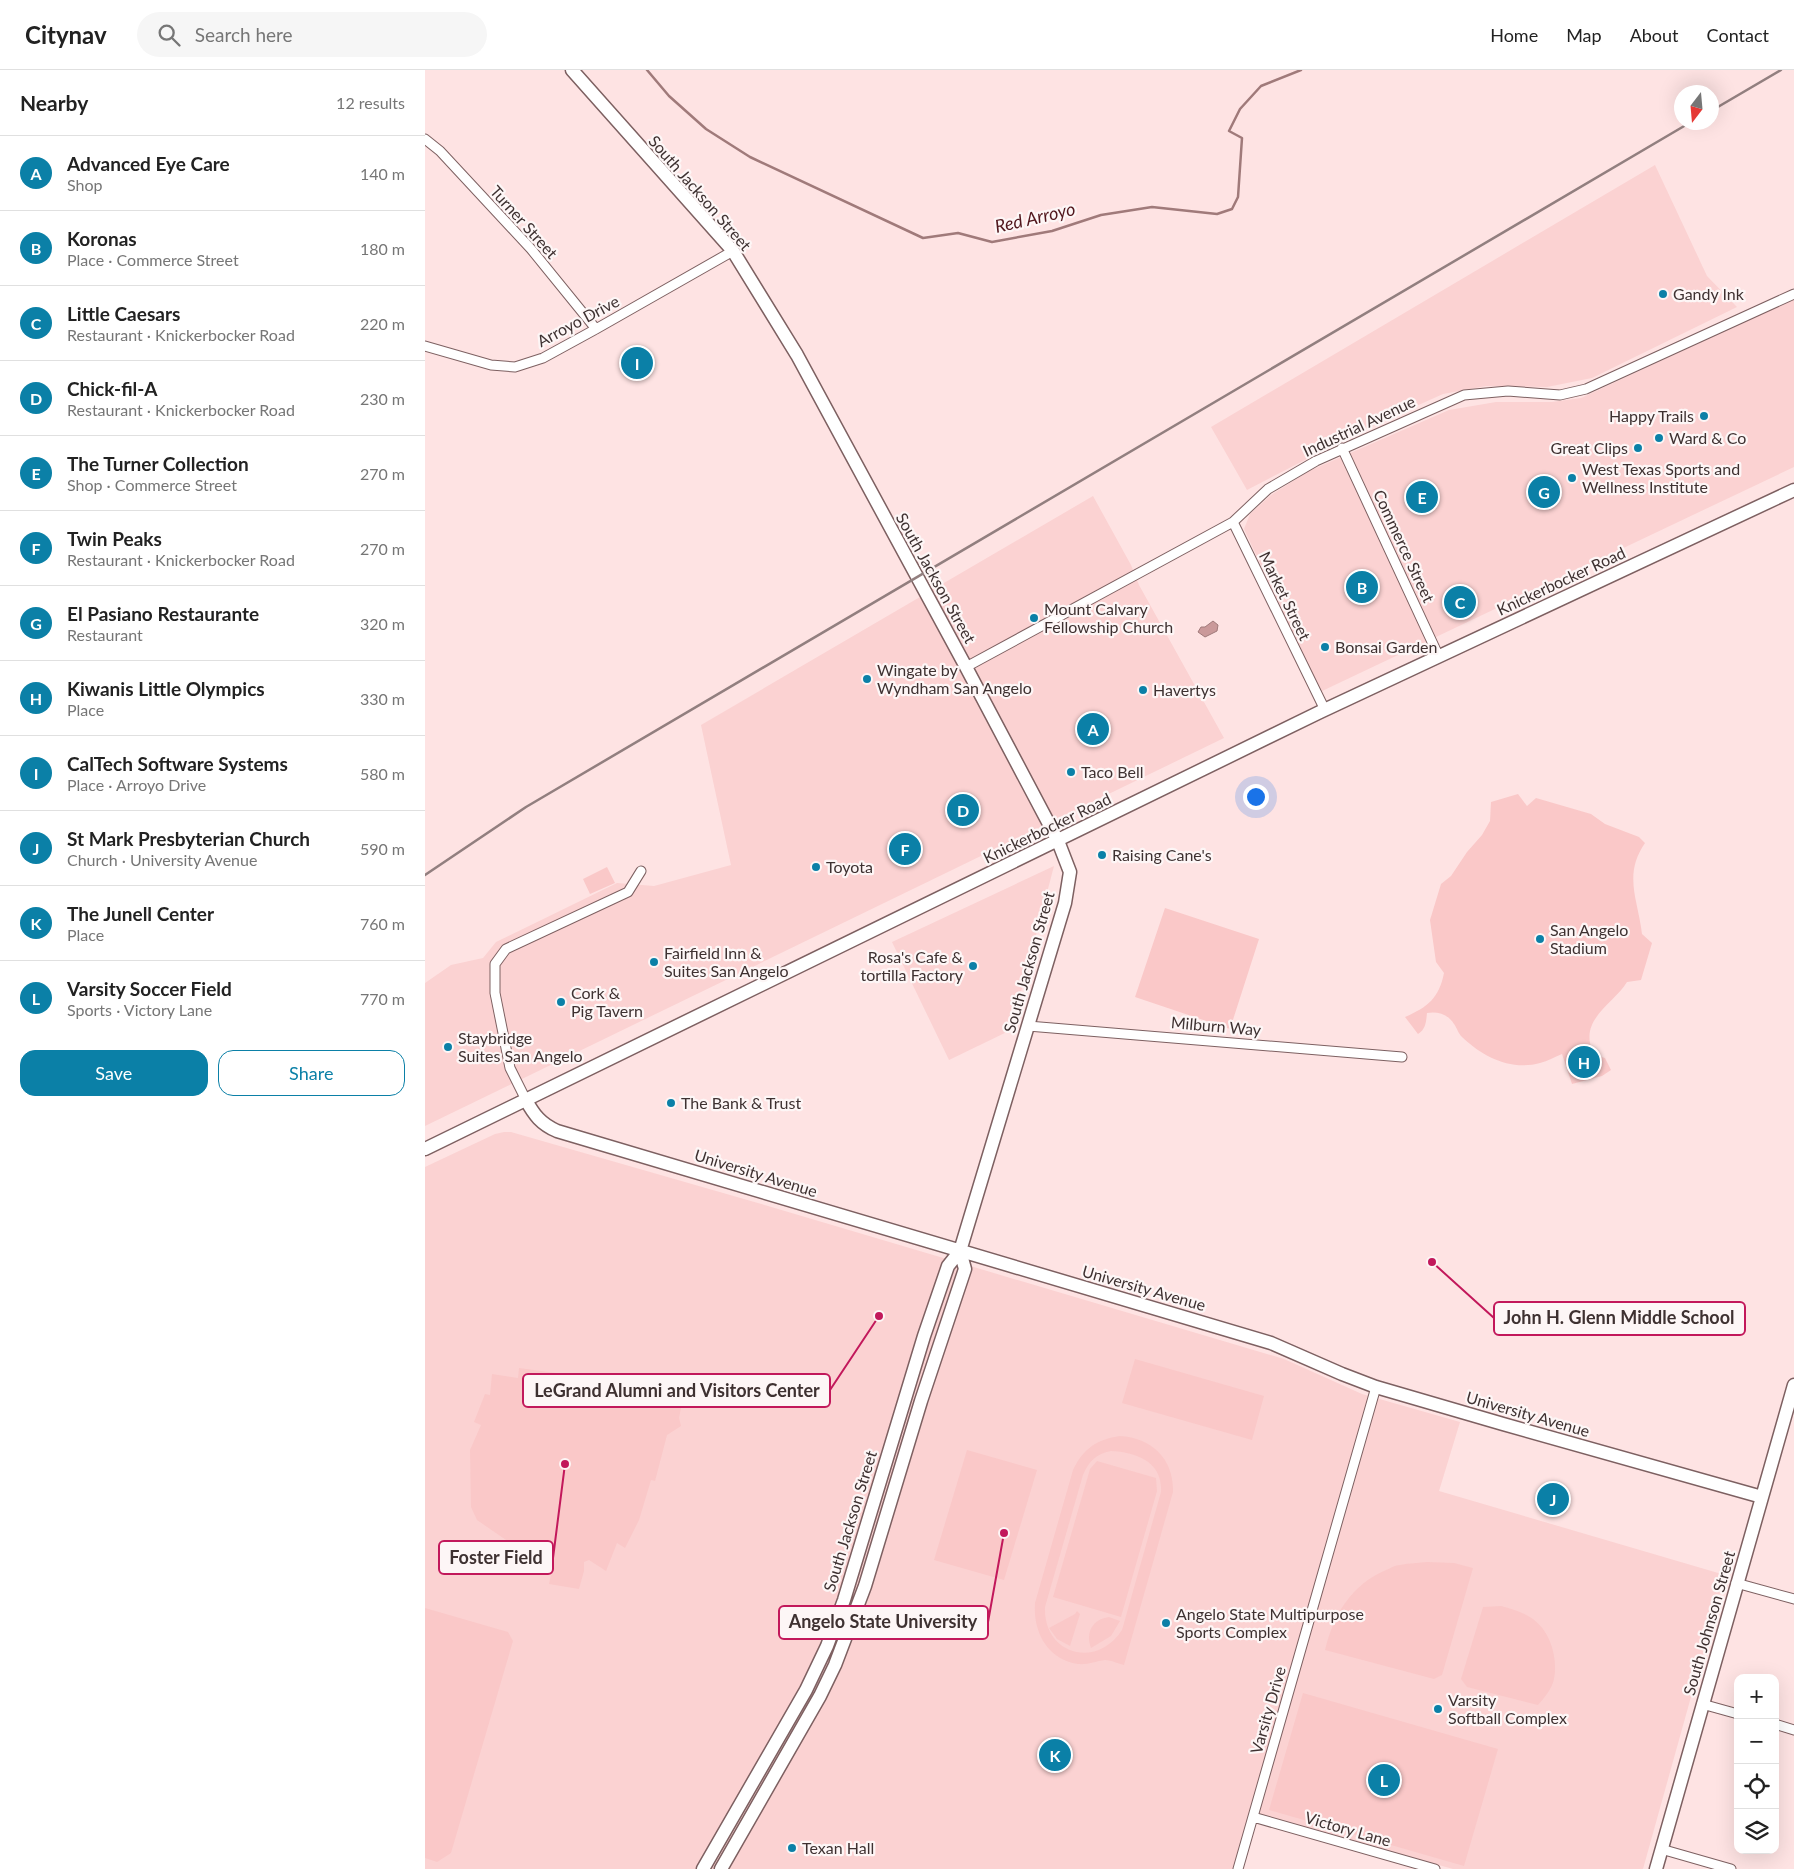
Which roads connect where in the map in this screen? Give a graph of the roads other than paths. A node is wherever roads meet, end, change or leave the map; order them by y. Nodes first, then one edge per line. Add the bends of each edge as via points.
1 (573, 70) edge
2 (425, 139) edge
3 (733, 252) junction
4 (1794, 294) edge
5 (596, 329) junction
6 (425, 346) edge
7 (1342, 448) junction
8 (1794, 490) edge
9 (1233, 522) junction
10 (1439, 657) junction
11 (966, 667) junction
12 (1325, 710) junction
13 (1058, 841) junction
14 (641, 871) dead end
15 (1028, 1026) junction
16 (1402, 1057) dead end
17 (526, 1100) junction
18 (425, 1149) edge
19 (960, 1251) junction
20 (1794, 1386) edge
21 (1376, 1387) junction
22 (1762, 1497) junction
23 (1737, 1583) junction
24 (1794, 1599) edge
25 (1702, 1704) junction
26 (1734, 1713) edge
27 (1779, 1725) edge
28 (1794, 1730) edge
29 (1253, 1817) junction
30 (1661, 1849) junction
31 (703, 1869) edge
32 (721, 1869) edge
33 (1239, 1869) edge
34 (1435, 1869) edge
35 (1656, 1869) edge
36 (1731, 1869) edge

1 - 3 street, South Jackson Street
2 - 5 street, Turner Street via 440,151 531,250
3 - 5 street, Arroyo Drive
3 - 11 street, South Jackson Street via 797,355
4 - 7 street, Industrial Avenue via 1586,389 1560,395 1508,391 1464,395
5 - 6 street, Arroyo Drive via 543,358 515,367 491,365
7 - 9 street, Industrial Avenue via 1268,489
7 - 10 street, Commerce Street
8 - 10 street, Knickerbocker Road
9 - 11 street, Industrial Avenue
9 - 12 street, Market Street
10 - 12 street, Knickerbocker Road
11 - 13 street, South Jackson Street
12 - 13 street, Knickerbocker Road
13 - 15 street, South Jackson Street via 1070,872
13 - 17 street, Knickerbocker Road
14 - 17 street via 628,892 506,948 495,964 495,993 510,1068
15 - 16 street, Milburn Way
15 - 19 street, South Jackson Street
17 - 18 street, Knickerbocker Road
17 - 19 street, University Avenue via 535,1116 557,1131
19 - 21 street, University Avenue via 1271,1343
19 - 31 street, South Jackson Street via 948,1266 907,1387 844,1600 827,1646 807,1690
19 - 32 street, South Jackson Street via 965,1269 934,1358 852,1624 820,1696
20 - 22 street, South Johnson Street
21 - 22 street, University Avenue
21 - 29 street, Varsity Drive
22 - 23 street, South Johnson Street
23 - 24 street
23 - 25 street, South Johnson Street
25 - 26 street
25 - 30 street, South Johnson Street
27 - 28 street
29 - 33 street, Varsity Drive
29 - 34 street, Victory Lane
30 - 35 street, South Johnson Street
30 - 36 street

